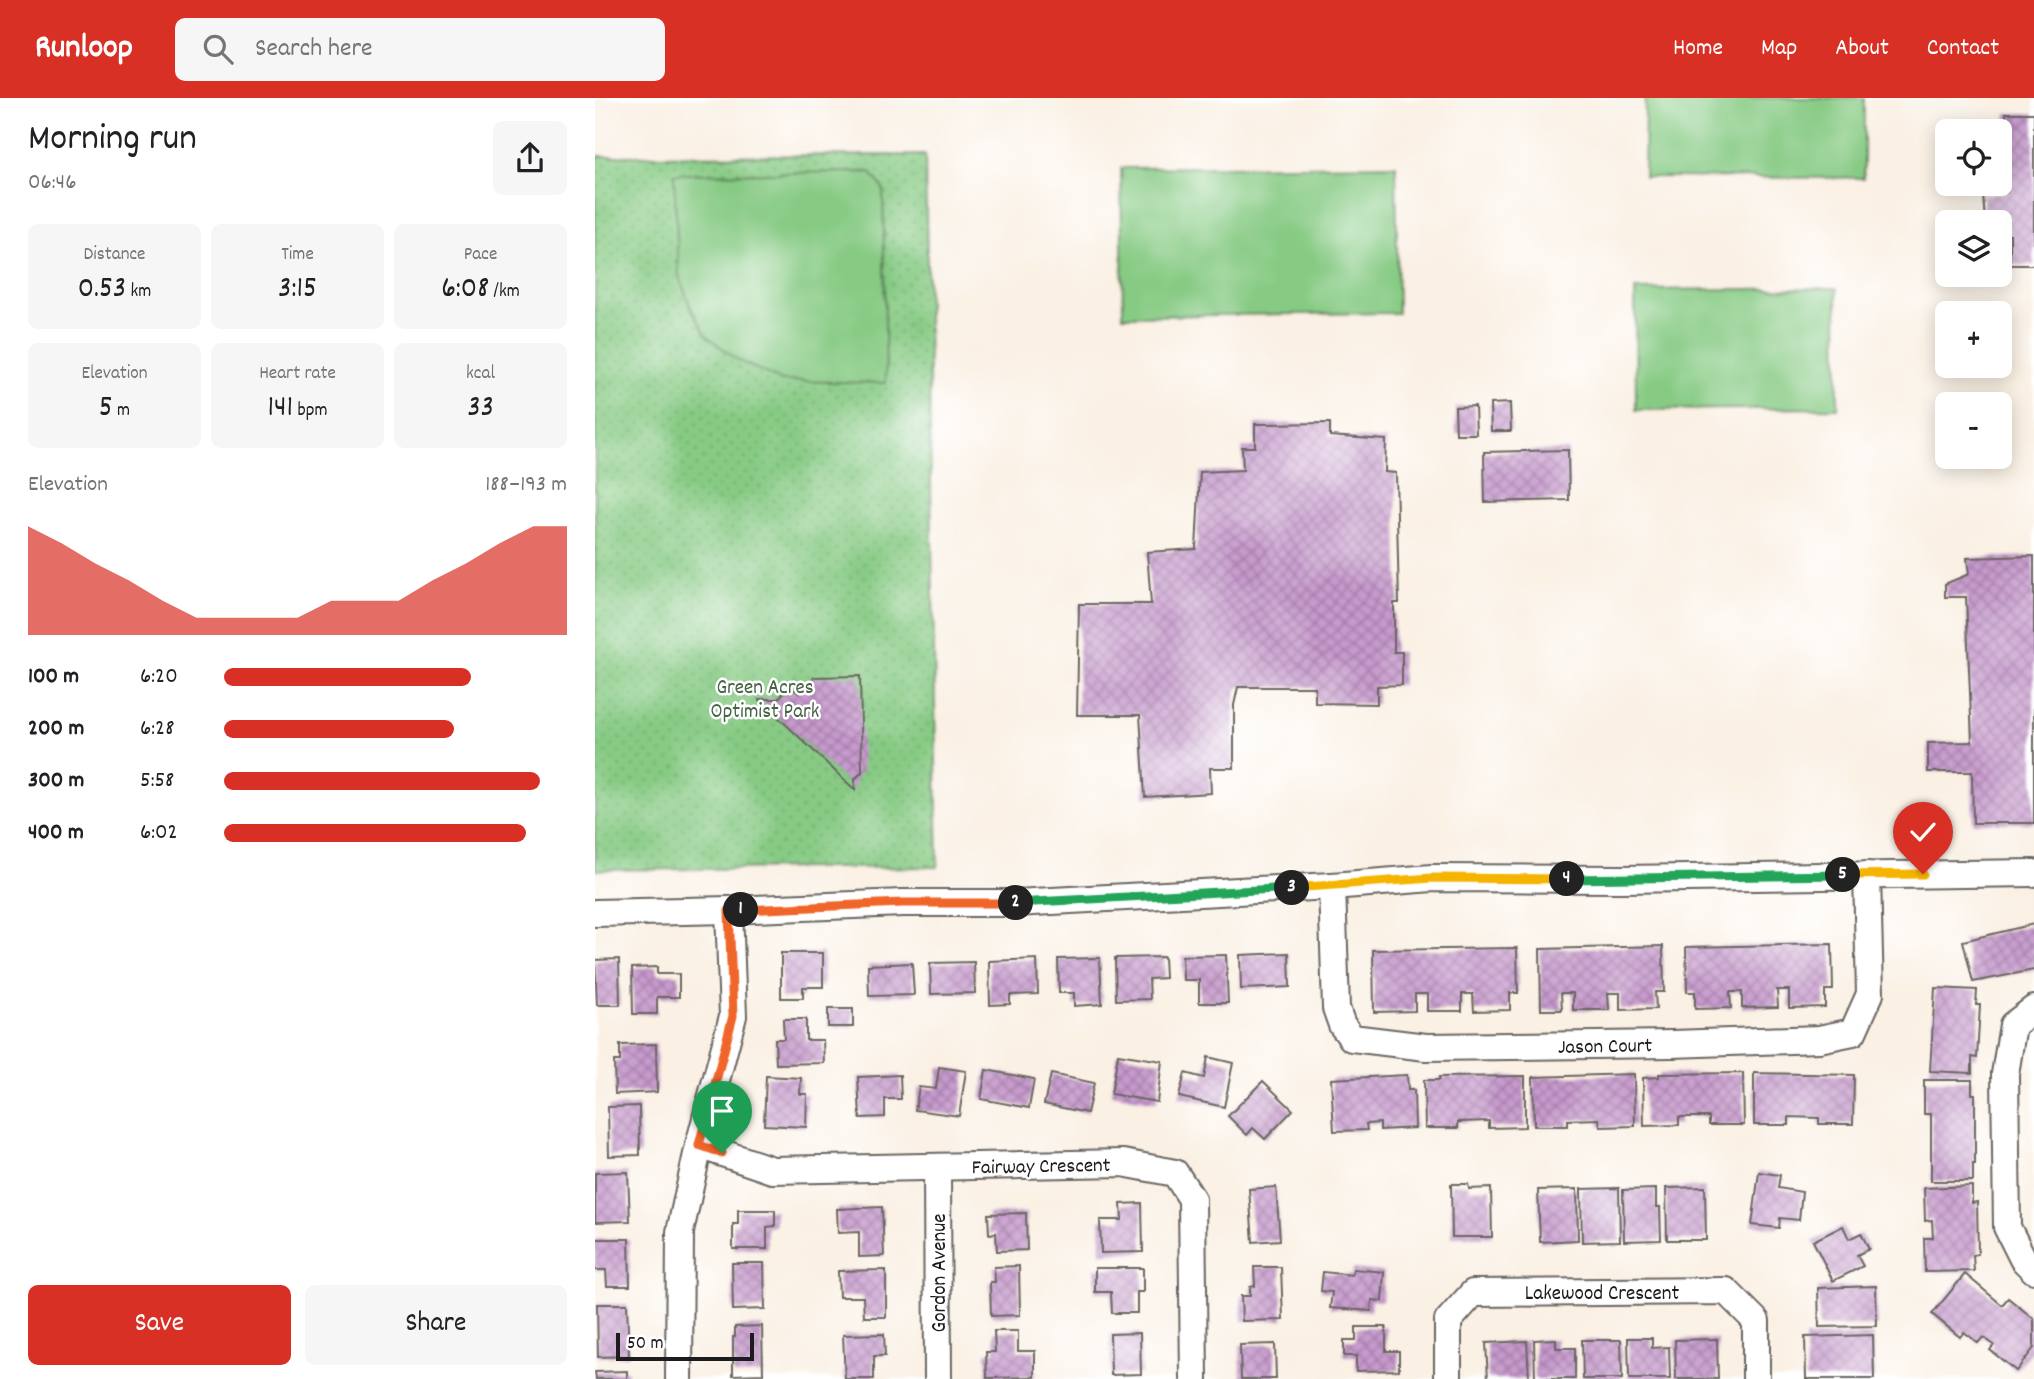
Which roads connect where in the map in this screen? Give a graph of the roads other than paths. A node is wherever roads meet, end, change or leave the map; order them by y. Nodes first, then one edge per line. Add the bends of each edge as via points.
1 (2034, 873) edge
2 (1867, 875) junction
3 (1332, 886) junction
4 (729, 911) junction
5 (595, 913) edge
6 (2034, 1009) edge
7 (699, 1145) junction
8 (937, 1167) junction
9 (2034, 1270) edge
10 (680, 1379) edge
11 (938, 1379) edge
12 (1194, 1379) edge
13 (1448, 1379) edge
14 (1756, 1379) edge

1 - 2 street
2 - 3 street via 1432,878
2 - 3 street, Jason Court via 1870,995 1853,1032 1819,1040 1672,1044 1426,1047 1352,1038 1336,1008
3 - 4 street via 1015,903
4 - 5 street
4 - 7 street via 733,1016
6 - 9 street via 2013,1025 2005,1074 2004,1146 2007,1227
7 - 8 street, Fairway Crescent via 772,1170
7 - 10 street via 680,1232
8 - 11 street, Gordon Avenue
8 - 12 street, Fairway Crescent via 1123,1163 1175,1173 1192,1199
13 - 14 street, Lakewood Crescent via 1448,1321 1473,1293 1726,1291 1756,1321

